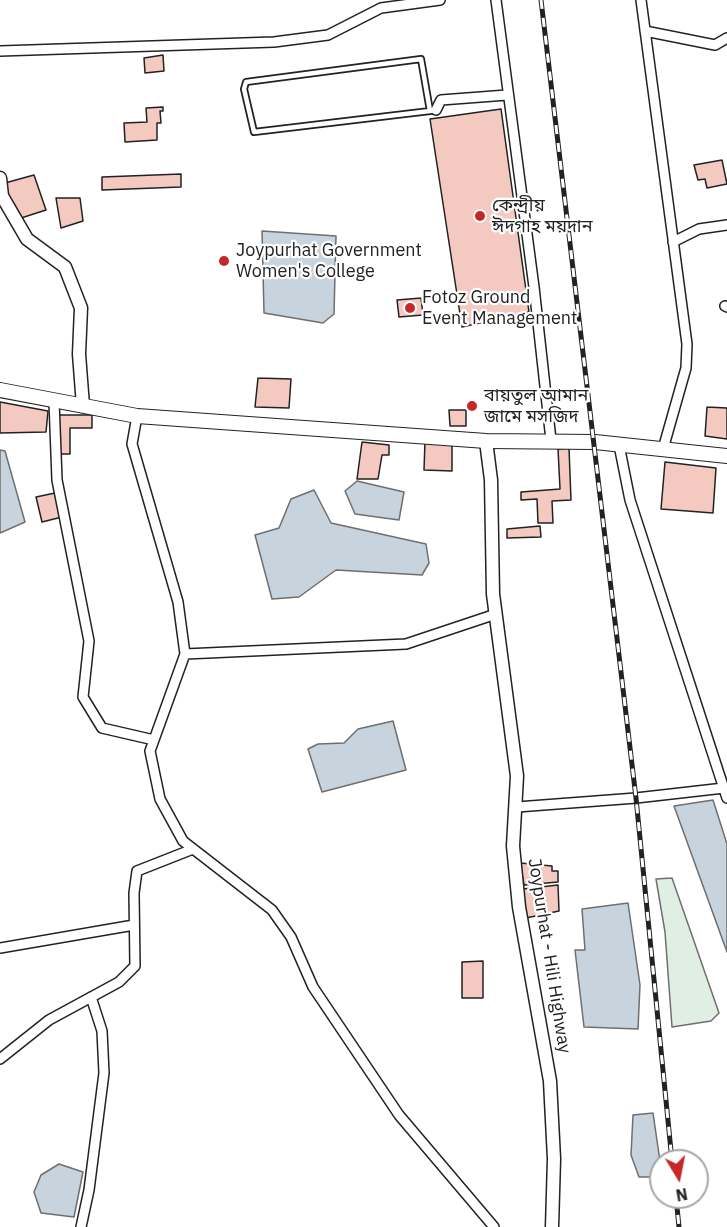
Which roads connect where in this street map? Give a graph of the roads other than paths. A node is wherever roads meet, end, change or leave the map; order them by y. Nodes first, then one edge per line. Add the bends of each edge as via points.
1 (440, 0) edge
2 (496, 0) edge
3 (641, 0) edge
4 (645, 32) junction
5 (727, 38) edge
6 (0, 51) edge
7 (507, 95) junction
8 (433, 111) junction
9 (0, 178) edge
10 (727, 225) edge
11 (673, 243) junction
12 (0, 390) edge
13 (54, 401) junction
14 (82, 406) junction
15 (137, 416) junction
16 (551, 440) junction
17 (486, 441) junction
18 (619, 445) junction
19 (663, 449) junction
20 (727, 456) edge
21 (496, 614) junction
22 (185, 654) junction
23 (154, 740) junction
24 (724, 788) junction
25 (727, 798) edge
26 (517, 807) junction
27 (193, 849) junction
28 (134, 925) junction
29 (0, 948) edge
30 (92, 997) junction
31 (0, 1059) edge
32 (81, 1227) edge
33 (494, 1227) edge
34 (552, 1227) edge

1 - 6 street via 381,8 327,35 274,42
2 - 7 street
3 - 4 street
4 - 5 street via 715,45
4 - 11 street
7 - 8 street via 441,100
7 - 16 street
8 - 8 lane via 422,59 246,82 244,89 254,132
9 - 14 main road via 2,196 27,239 65,267 81,308
10 - 11 street via 699,229
11 - 19 street via 687,344
12 - 13 main road
13 - 14 main road
13 - 23 street via 57,480 89,641 83,698 102,728
14 - 15 main road
15 - 17 main road
15 - 22 street via 132,444 178,602
16 - 17 main road
16 - 18 main road
17 - 21 main road, Joypurhat - Hili Highway
18 - 19 main road
18 - 24 street via 630,500
19 - 20 main road
21 - 22 street via 406,644
21 - 26 main road, Joypurhat - Hili Highway via 517,776
22 - 23 street
23 - 27 street via 150,751 160,799 183,841
24 - 25 street
24 - 26 street
26 - 34 main road, Joypurhat - Hili Highway via 513,846 519,907 550,1081
27 - 28 street via 138,871
27 - 33 street via 272,910 291,937 313,987 399,1114
28 - 29 street
28 - 30 street via 135,966 119,982
30 - 31 street via 49,1020
30 - 32 street via 102,1031 104,1073

